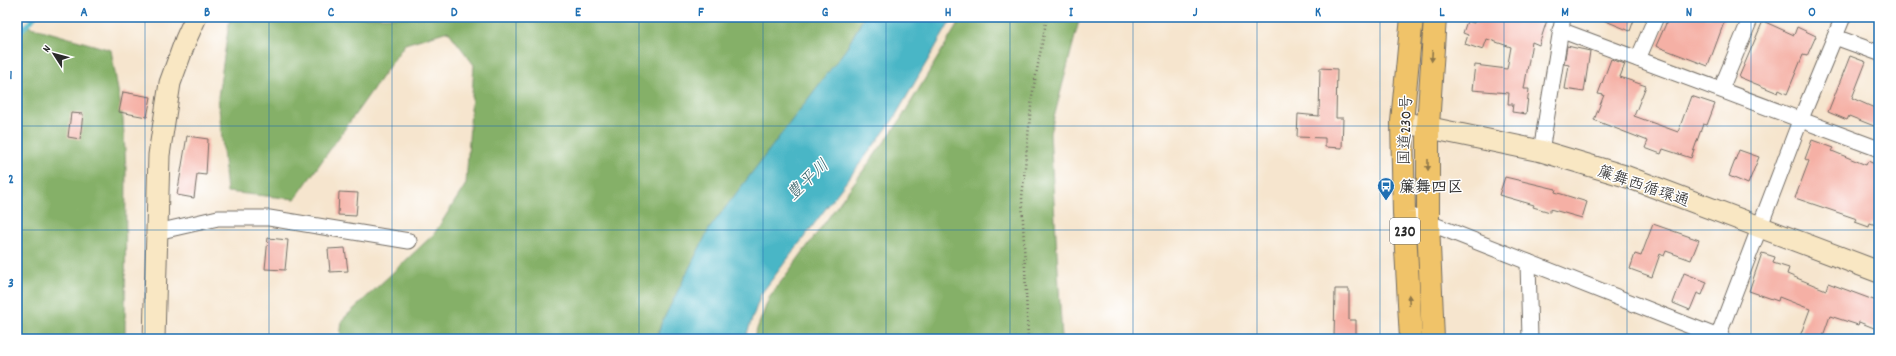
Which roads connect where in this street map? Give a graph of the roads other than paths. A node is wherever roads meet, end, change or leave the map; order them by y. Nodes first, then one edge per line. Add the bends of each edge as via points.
1 (196, 17) edge
2 (1412, 17) edge
3 (1435, 17) edge
4 (1656, 17) edge
5 (1751, 17) edge
6 (1844, 17) edge
7 (1561, 24) edge
8 (1835, 37) junction
9 (1879, 53) edge
10 (1638, 58) junction
11 (1721, 89) junction
12 (1800, 121) junction
13 (1402, 122) junction
14 (1428, 126) junction
15 (1879, 149) edge
16 (1541, 151) junction
17 (1404, 213) junction
18 (1428, 222) junction
19 (1759, 226) junction
20 (157, 232) junction
21 (409, 241) dead end
22 (1528, 262) junction
23 (1879, 272) edge
24 (1719, 338) edge
25 (154, 339) edge
26 (1411, 339) edge
27 (1433, 339) edge
28 (1530, 339) edge

1 - 20 street via 170,83 159,155
2 - 13 highway, 国道230号 / 230
3 -> 14 highway, 国道230号 / 230
4 - 10 street
5 - 11 street
6 - 8 street
7 - 10 street
7 - 16 street
8 - 9 street
8 - 12 street
10 - 11 street
11 - 12 street
12 - 15 street
12 - 19 street
13 - 14 street, 簾舞西循環通
13 - 17 highway, 国道230号 / 230
14 - 16 street, 簾舞西循環通
14 -> 18 highway, 国道230号 / 230
16 - 19 street, 簾舞西循環通 via 1625,176
17 - 18 street
26 -> 17 highway, 国道230号 / 230
18 - 22 street
18 - 27 highway, 国道230号 / 230
19 - 23 street, 簾舞西循環通
19 - 24 street
20 - 21 street via 218,218 269,218
20 - 25 street
22 - 24 street
22 - 28 street

